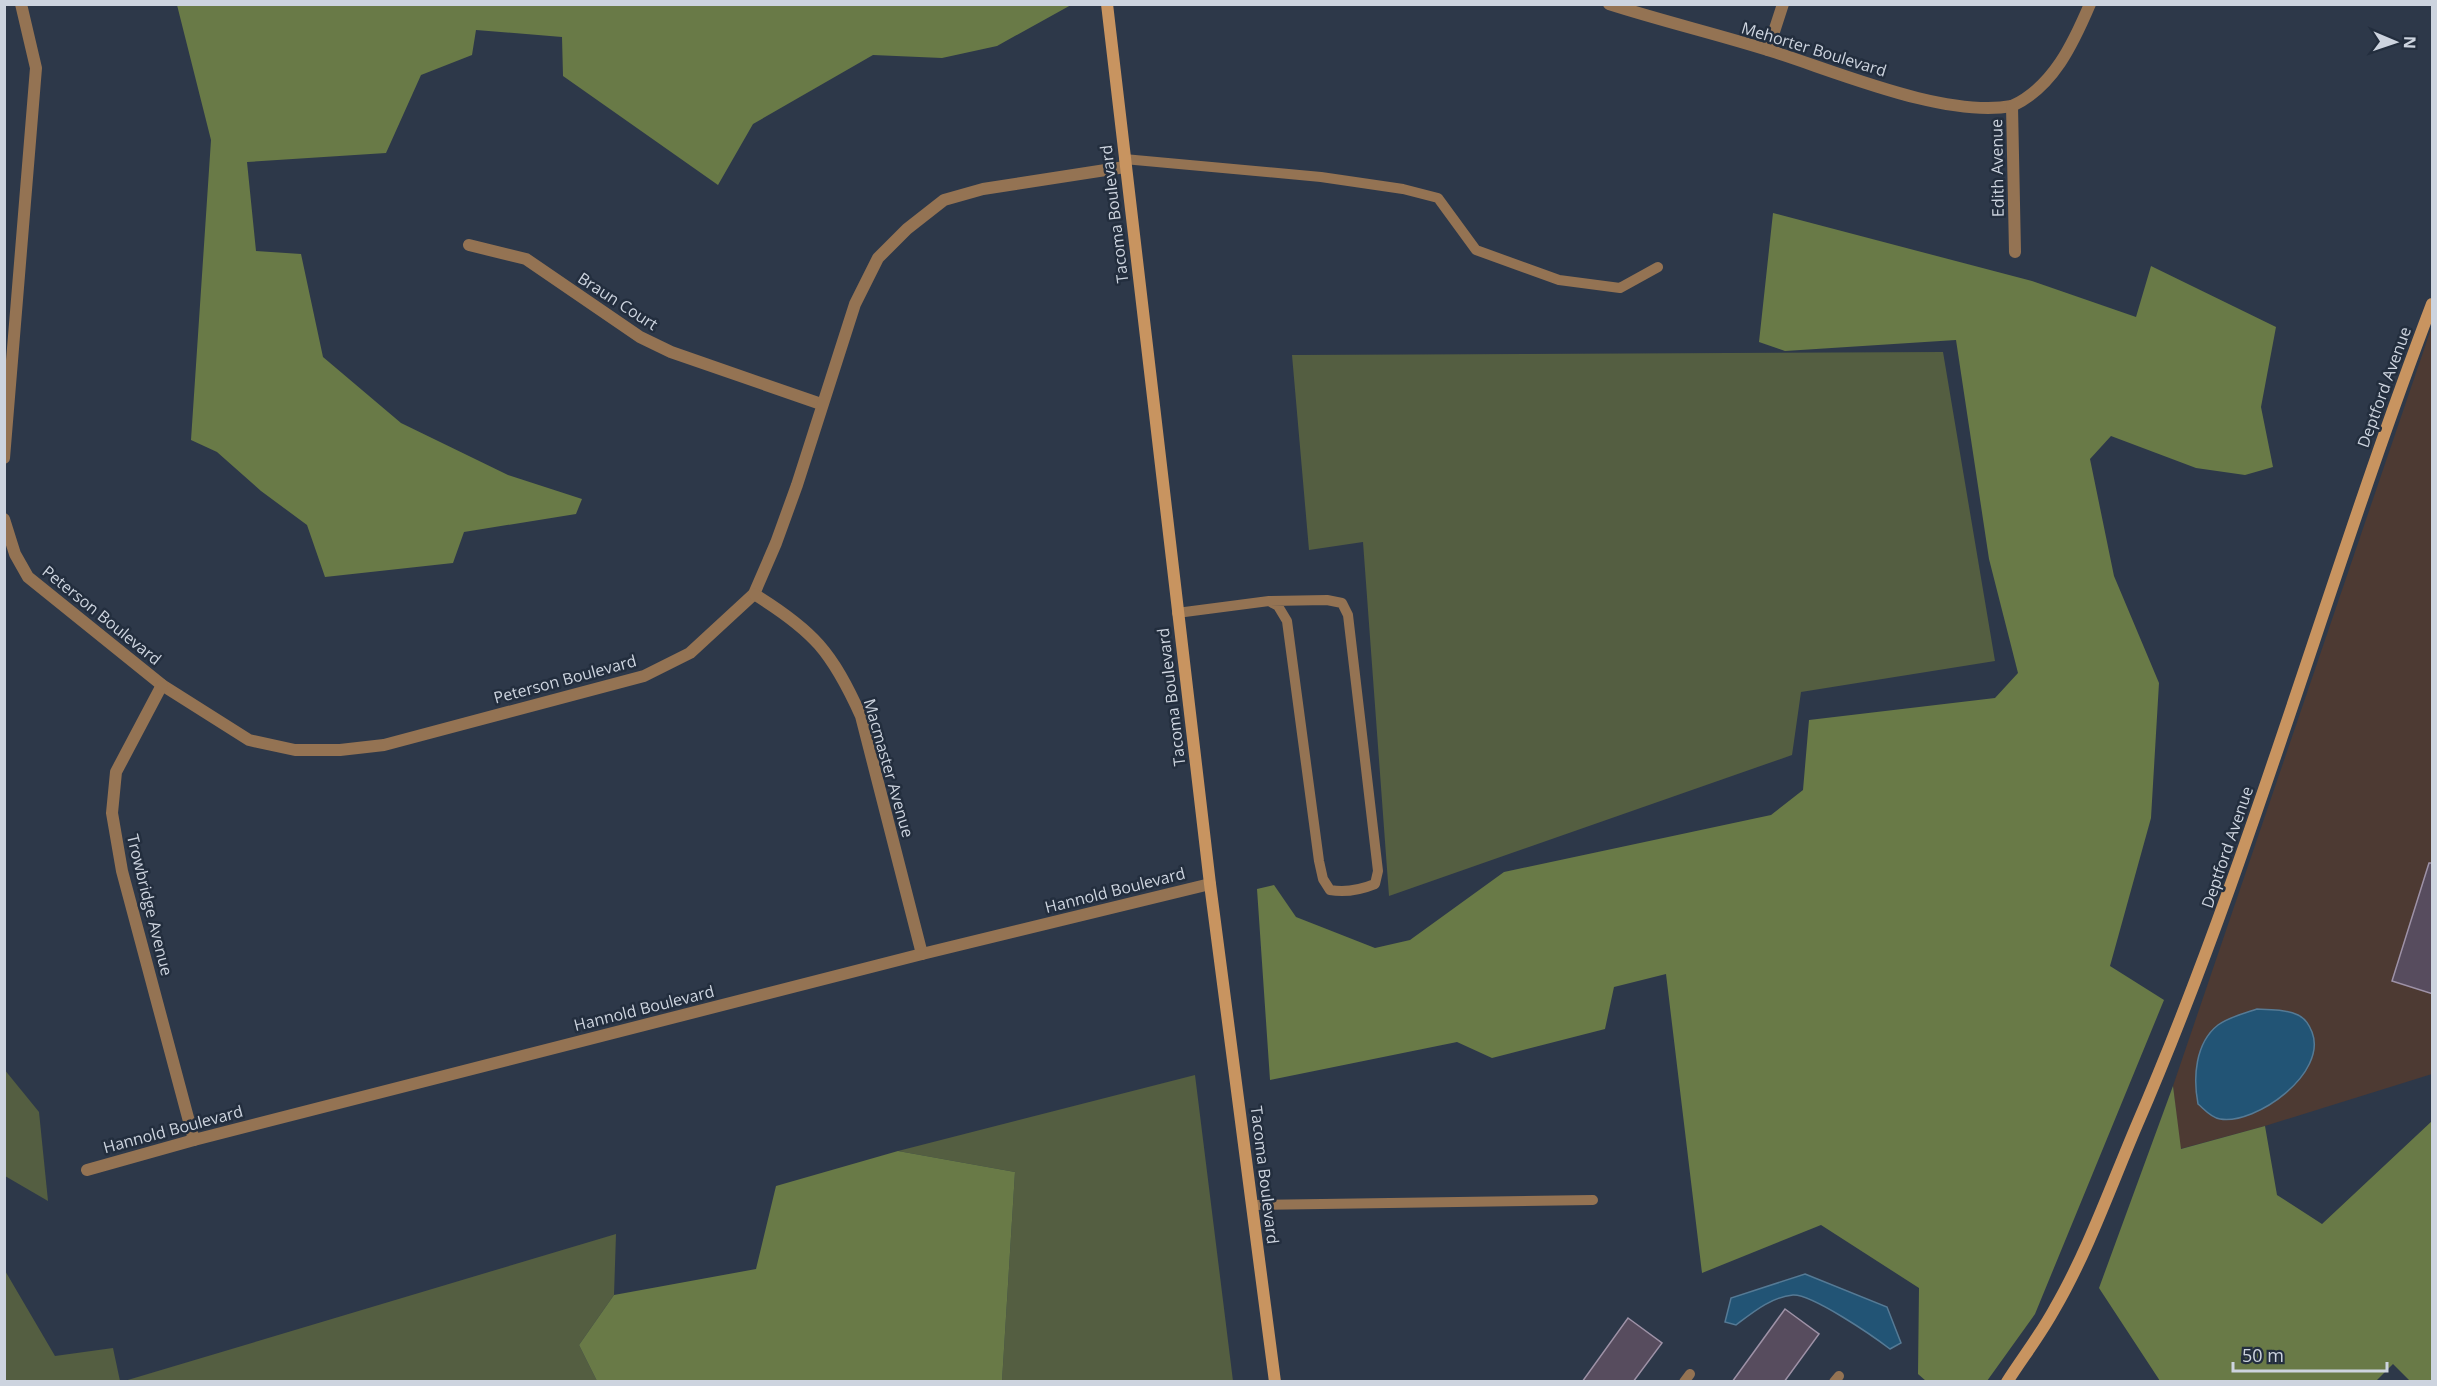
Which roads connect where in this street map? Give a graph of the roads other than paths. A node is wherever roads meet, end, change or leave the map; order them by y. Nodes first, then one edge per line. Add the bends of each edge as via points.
1 (21, 4) edge
2 (1609, 4) edge
3 (1783, 4) edge
4 (2090, 4) edge
5 (1107, 6) edge
6 (1768, 50) junction
7 (2013, 106) junction
8 (1125, 163) junction
9 (469, 245) dead end
10 (2015, 252) dead end
11 (1658, 267) dead end
12 (2433, 304) edge
13 (821, 404) junction
14 (4, 458) edge
15 (4, 519) edge
16 (10, 556) edge
17 (754, 594) junction
18 (1269, 601) junction
19 (1177, 613) junction
20 (162, 685) junction
21 (1210, 884) junction
22 (922, 954) junction
23 (194, 1140) junction
24 (87, 1170) dead end
25 (1593, 1200) dead end
26 (1252, 1205) junction
27 (1275, 1382) edge
28 (2007, 1382) edge

1 - 14 street via 36,68
2 - 6 street, Mehorter Boulevard
3 - 6 street
4 - 7 street, Edith Avenue via 2063,60 2031,97
5 - 8 street, Tacoma Boulevard
6 - 7 street, Mehorter Boulevard via 1911,96 1977,109
7 - 10 street, Edith Avenue
8 - 11 lane via 1321,177 1438,198 1476,249 1559,280 1620,288
8 - 13 street, Peterson Boulevard via 944,200 907,229 878,258 855,304
8 - 19 street, Tacoma Boulevard
9 - 13 street, Braun Court via 526,259 640,338 670,352
12 - 28 street, Deptford Avenue via 2393,407 2283,738 2180,1025 2057,1305
13 - 17 street, Peterson Boulevard via 790,504
15 - 16 street, Peterson Boulevard
16 - 20 street, Peterson Boulevard via 28,577
17 - 20 street, Peterson Boulevard via 690,653 644,676 384,745 295,750 249,740
17 - 22 street, Macmaster Avenue via 808,631 846,682 861,716
18 - 18 lane via 1278,606 1287,621 1323,879 1330,891 1362,889 1375,884 1378,871 1348,615 1342,603 1327,600
18 - 19 lane
19 - 21 street, Tacoma Boulevard
20 - 23 street, Trowbridge Avenue via 116,772 112,813 122,871
21 - 22 street, Hannold Boulevard
21 - 26 street, Tacoma Boulevard
22 - 23 street, Hannold Boulevard
23 - 24 street, Hannold Boulevard
25 - 26 lane
26 - 27 street, Tacoma Boulevard

